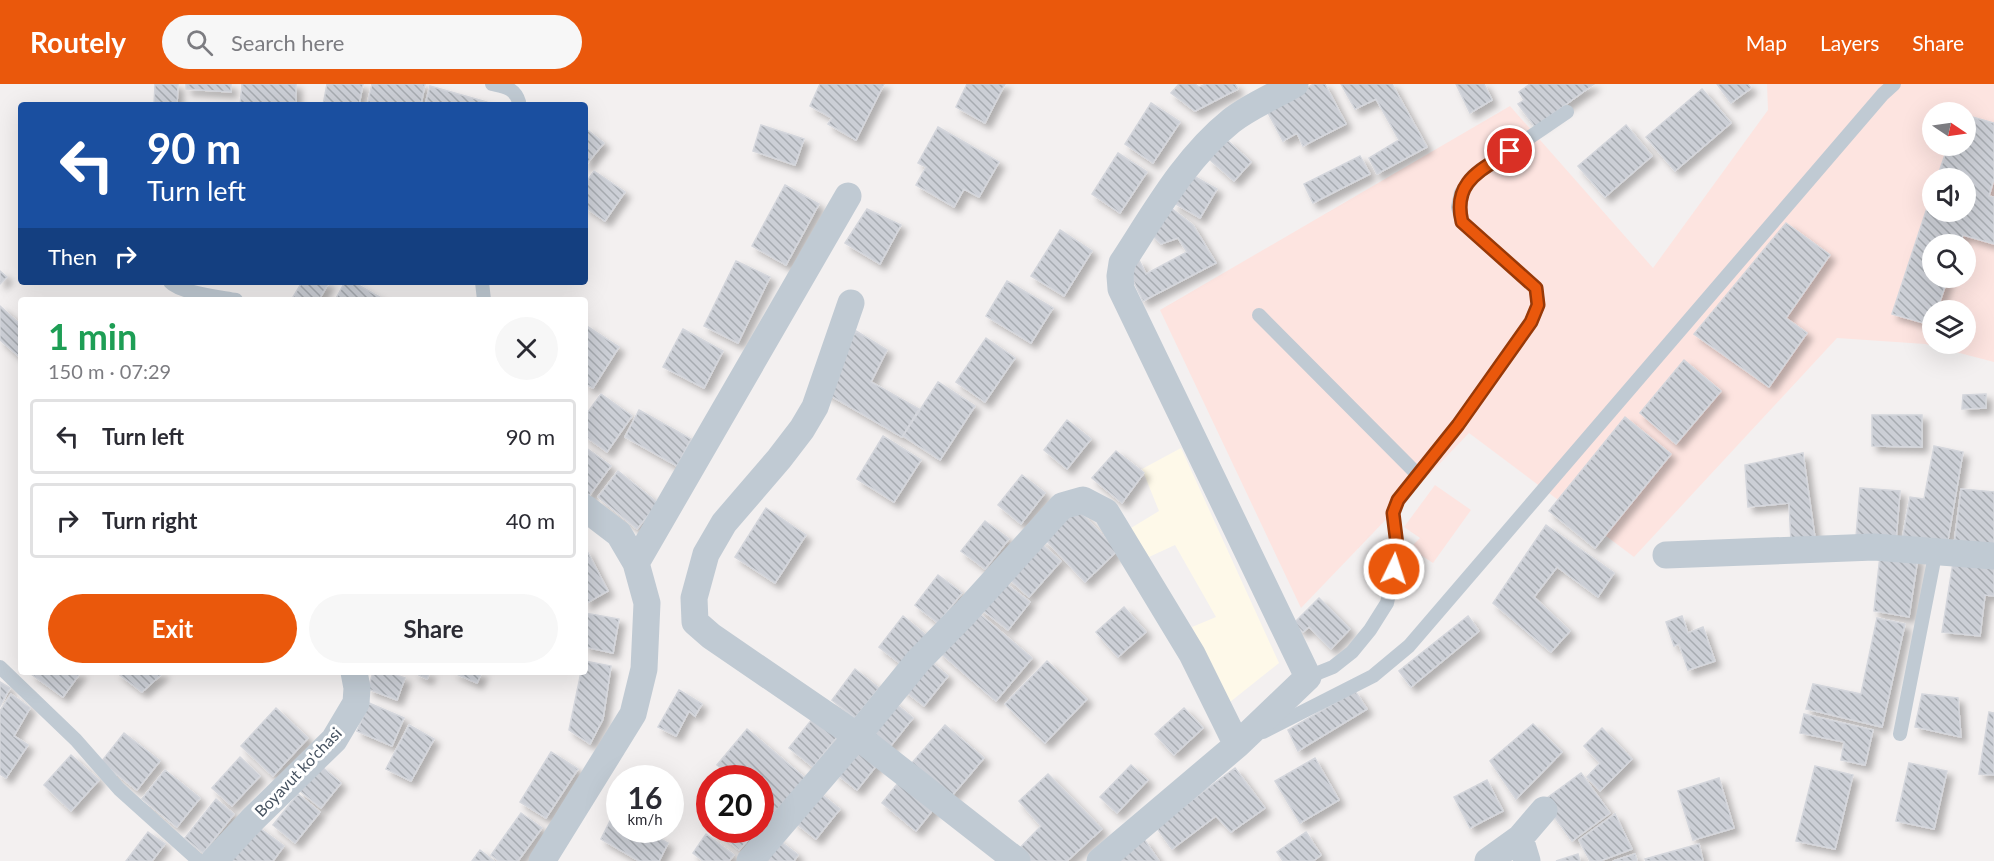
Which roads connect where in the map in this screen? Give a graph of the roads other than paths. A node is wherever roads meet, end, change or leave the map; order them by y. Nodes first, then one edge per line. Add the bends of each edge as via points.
1 (492, 84) edge
2 (1295, 84) edge
3 (1894, 84) edge
4 (519, 102) edge
5 (1567, 112) dead end
6 (848, 196) dead end
7 (173, 285) edge
8 (222, 297) edge
9 (851, 303) dead end
10 (1259, 315) dead end
11 (1418, 475) junction
12 (588, 510) edge
13 (1936, 550) junction
14 (1666, 555) dead end
15 (1994, 556) edge
16 (639, 570) junction
17 (0, 667) edge
18 (355, 675) edge
19 (1308, 677) junction
20 (1900, 734) dead end
21 (857, 736) junction
22 (1237, 745) junction
23 (1544, 810) dead end
24 (1523, 850) edge
25 (199, 861) edge
26 (214, 861) edge
27 (542, 861) edge
28 (750, 861) edge
29 (1017, 861) edge
30 (1100, 861) edge
31 (1488, 861) edge

1 - 4 lane via 510,88 517,93
2 - 19 street via 1233,119 1209,140 1122,263 1120,276 1121,290
3 - 22 lane via 1409,646 1372,676
5 - 11 lane via 1473,176 1461,193 1458,207 1462,222 1536,288 1538,305 1531,322
6 - 16 street
7 - 8 lane
9 - 21 street via 814,407 802,429 724,523 706,554 694,598 695,622 711,636
10 - 11 lane
11 - 19 lane via 1393,513 1398,553 1387,603 1352,652 1333,667
12 - 16 street via 619,534
13 - 14 street via 1874,547
13 - 15 street
13 - 20 lane
16 - 27 street via 647,603 644,669 633,714
17 - 25 lane via 76,740 119,789
18 - 26 street, Boyavut ko'chasi via 356,703 333,740
19 - 22 street
21 - 22 street via 918,661 1062,506 1083,500 1106,512 1192,654
21 - 28 street
21 - 29 street
22 - 30 street
23 - 24 street
24 - 31 street

